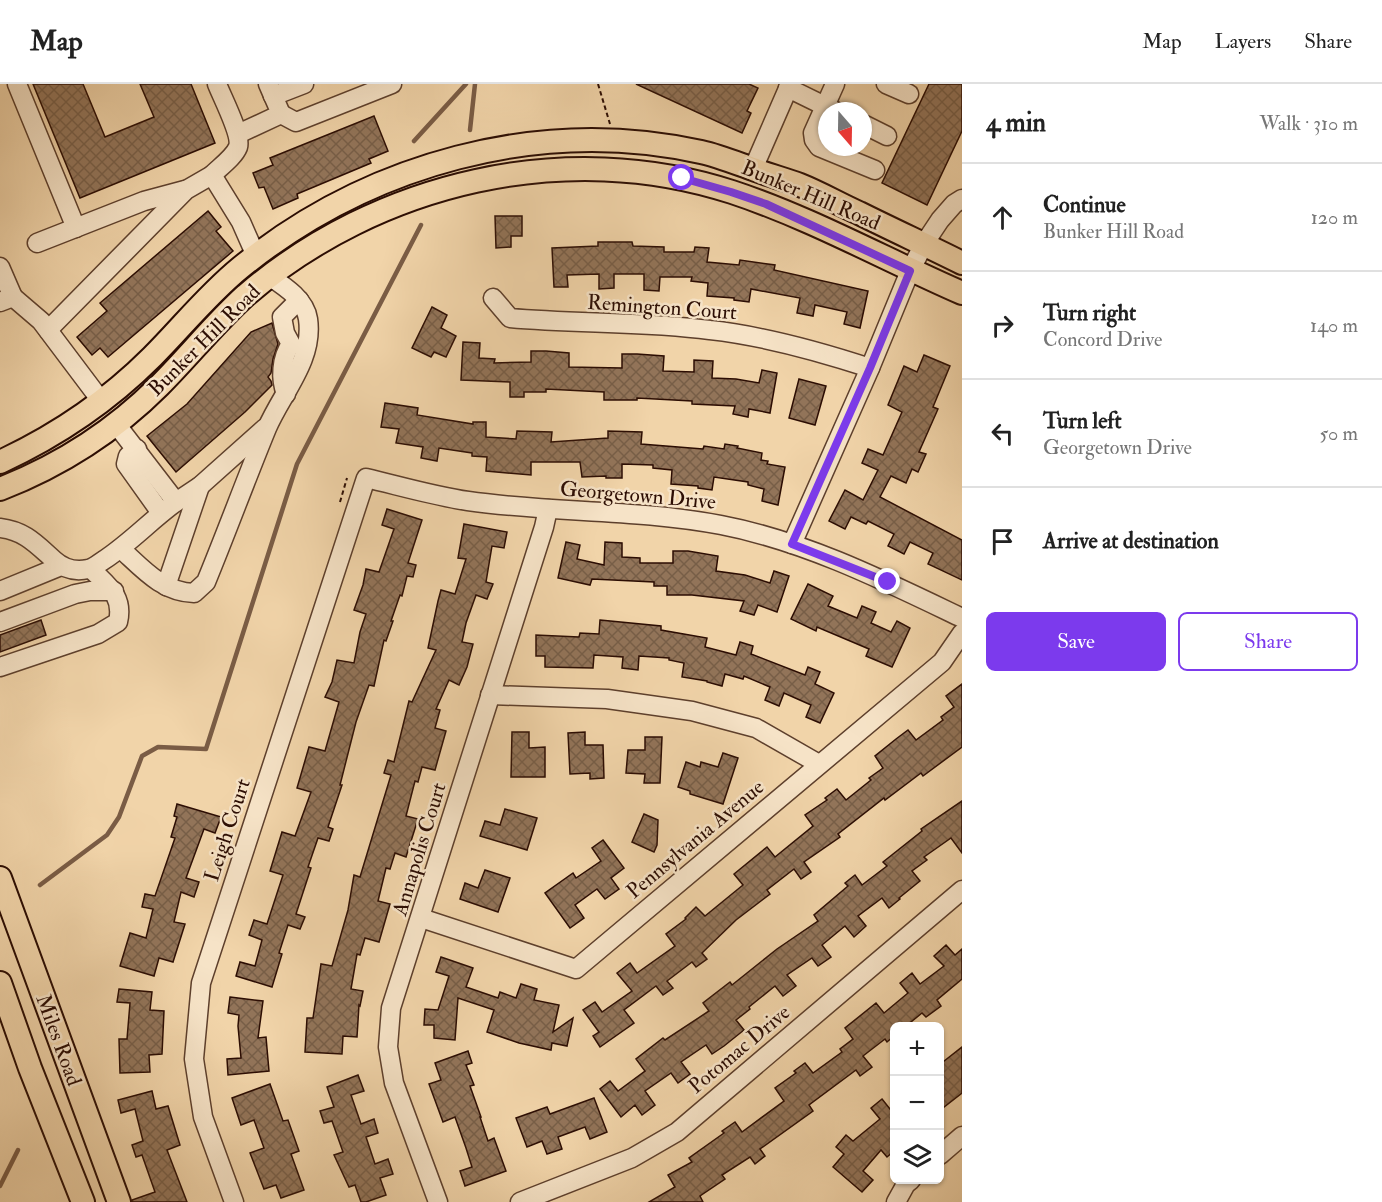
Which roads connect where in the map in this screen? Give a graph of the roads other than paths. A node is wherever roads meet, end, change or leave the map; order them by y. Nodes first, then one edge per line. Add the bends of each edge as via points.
1 (17, 84) edge
2 (217, 84) edge
3 (304, 84) edge
4 (392, 84) edge
5 (835, 84) edge
6 (886, 84) edge
7 (789, 86) edge
8 (270, 90) edge
9 (909, 94) dead end
10 (819, 102) edge
11 (831, 102) edge
12 (281, 114) junction
13 (818, 126) edge
14 (872, 128) edge
15 (238, 134) junction
16 (887, 136) dead end
17 (818, 146) edge
18 (841, 156) edge
19 (753, 169) junction
20 (875, 170) dead end
21 (212, 175) junction
22 (186, 189) junction
23 (962, 199) edge
24 (76, 228) junction
25 (37, 243) dead end
26 (924, 244) junction
27 (256, 256) junction
28 (962, 263) edge
29 (0, 267) edge
30 (910, 271) junction
31 (269, 276) junction
32 (962, 293) edge
33 (493, 298) dead end
34 (6, 300) edge
35 (48, 330) junction
36 (870, 368) junction
37 (102, 402) junction
38 (116, 424) junction
39 (268, 425) junction
40 (137, 449) junction
41 (0, 462) edge
42 (366, 478) joint
43 (200, 486) junction
44 (0, 489) edge
45 (176, 502) junction
46 (548, 509) junction
47 (161, 513) junction
48 (0, 528) edge
49 (792, 544) junction
50 (121, 549) junction
51 (61, 566) junction
52 (91, 569) junction
53 (166, 586) junction
54 (0, 591) edge
55 (114, 591) junction
56 (962, 618) edge
57 (0, 622) edge
58 (962, 633) edge
59 (0, 667) edge
60 (490, 695) junction
61 (819, 764) junction
62 (0, 878) edge
63 (962, 890) edge
64 (421, 918) junction
65 (7, 919) edge
66 (0, 983) edge
67 (962, 1136) edge
68 (944, 1151) edge
69 (906, 1184) edge
70 (83, 1202) edge
71 (119, 1202) edge
72 (234, 1202) edge
73 (438, 1202) edge
74 (520, 1202) edge
75 (896, 1202) edge

1 - 24 street
2 - 15 street
3 - 8 street
4 - 12 street via 296,122
5 - 11 street
6 - 9 street
7 - 10 street
7 - 19 street
8 - 12 street
12 - 15 street
13 - 17 street via 813,133
14 - 16 street
15 - 21 street via 237,150
18 - 20 street
19 - 26 main road, Bunker Hill Road via 803,187
19 - 27 main road, Bunker Hill Road via 704,152 628,142 551,142 498,148 448,159 380,184 316,216
21 - 22 street
21 - 27 street via 241,222
22 - 24 street
22 - 35 street
23 - 26 street via 947,212
24 - 25 street
26 - 28 main road, Bunker Hill Road
26 - 30 street
27 - 31 main road
27 - 37 main road, Bunker Hill Road via 205,298 152,357
29 - 34 street
30 - 31 main road, Bunker Hill Road via 800,219 731,192 650,172 590,168 498,176 433,192 360,220
30 - 32 main road, Bunker Hill Road
30 - 36 street
31 - 38 main road, Bunker Hill Road via 225,315 160,386
31 - 39 street via 299,300 308,318 309,344
33 - 36 street, Remington Court via 510,318 710,330 804,347
34 - 35 street via 41,321
35 - 37 street
36 - 49 street
37 - 38 main road
37 - 41 main road, Bunker Hill Road
38 - 40 street
38 - 44 main road, Bunker Hill Road via 59,462
39 - 43 street
39 - 53 street via 206,582 194,593
40 - 45 street
40 - 47 street via 128,456 126,464
42 - 46 street, Georgetown Drive via 466,501
42 - 72 street, Leigh Court via 201,983 194,1059 201,1106
43 - 45 street
43 - 53 street
45 - 47 street
46 - 49 street, Georgetown Drive via 639,513 722,525
46 - 60 street, Annapolis Court
47 - 50 street
48 - 51 street via 15,530 28,538
49 - 56 street, Georgetown Drive via 888,582
50 - 52 street
50 - 53 street via 155,581
51 - 52 street via 74,571
51 - 54 street
52 - 55 street
55 - 57 street via 75,594
55 - 59 street via 121,610 118,622 98,634
58 - 61 street, Pennsylvania Avenue via 942,662
60 - 61 street via 607,699 692,711 756,728
60 - 64 street, Annapolis Court
61 - 64 street, Pennsylvania Avenue via 576,969
62 - 65 main road, Miles Road
63 - 74 street, Potomac Drive via 677,1132 632,1158
64 - 73 street, Annapolis Court via 391,1008 388,1047 394,1083
65 - 71 main road, Miles Road
66 - 70 main road, Miles Road
67 - 68 street
69 - 75 street

